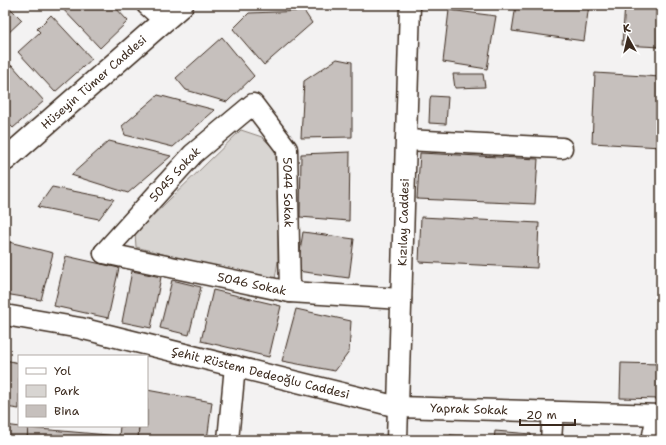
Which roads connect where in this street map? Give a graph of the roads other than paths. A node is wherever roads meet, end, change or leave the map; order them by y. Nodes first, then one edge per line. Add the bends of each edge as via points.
1 (147, 5) edge
2 (182, 5) edge
3 (410, 5) edge
4 (164, 20) junction
5 (254, 104) joint
6 (406, 140) junction
7 (562, 148) dead end
8 (5, 160) edge
9 (104, 253) joint
10 (290, 292) junction
11 (401, 299) junction
12 (5, 315) edge
13 (235, 366) junction
14 (398, 407) junction
15 (553, 412) junction
16 (659, 415) edge
17 (228, 440) edge
18 (397, 440) edge
19 (551, 440) edge
20 (652, 440) edge

1 - 4 street
2 - 4 main road, Hüseyin Tümer Caddesi
3 - 6 street, Kızılay Caddesi
4 - 8 main road, Hüseyin Tümer Caddesi
5 - 9 street, 5045 Sokak via 194,154
5 - 10 street, 5044 Sokak via 287,149
6 - 7 street
6 - 11 street, Kızılay Caddesi
9 - 10 street, 5046 Sokak
10 - 11 street, 5046 Sokak
11 - 14 street, Kızılay Caddesi
12 - 13 street, Şehit Rüstem Dedeoğlu Caddesi via 80,328
13 - 14 street, Şehit Rüstem Dedeoğlu Caddesi
13 - 17 street
14 - 15 street, Yaprak Sokak
14 - 18 street, Kızılay Caddesi
15 - 16 street, Yaprak Sokak
15 - 19 street
16 - 20 street

